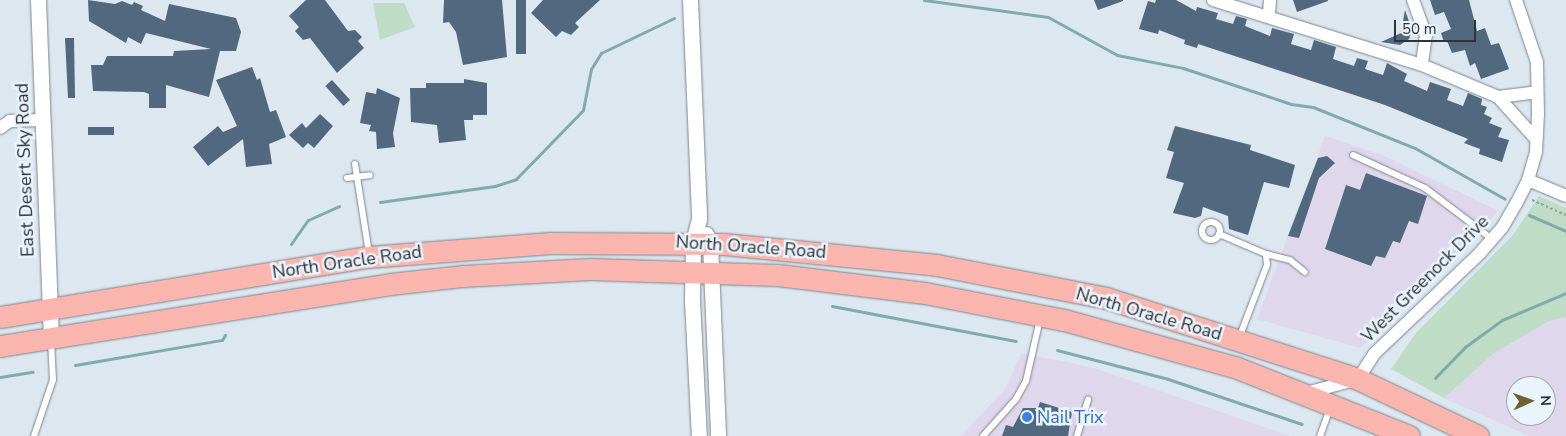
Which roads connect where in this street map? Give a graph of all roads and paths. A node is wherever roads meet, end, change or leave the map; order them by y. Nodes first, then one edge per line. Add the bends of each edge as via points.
1 (38, 0) edge
2 (690, 0) edge
3 (1213, 0) edge
4 (1270, 0) edge
5 (1413, 0) edge
6 (1516, 0) edge
7 (1269, 14) junction
8 (1422, 65) junction
9 (1537, 92) junction
10 (1498, 97) junction
11 (42, 120) junction
12 (0, 128) edge
13 (1536, 139) junction
14 (1353, 155) dead end
15 (356, 164) dead end
16 (370, 175) dead end
17 (357, 177) junction
18 (347, 178) dead end
19 (1528, 180) junction
20 (1520, 195) junction
21 (1566, 196) edge
22 (1566, 215) edge
23 (1219, 234) dead end
24 (1492, 239) junction
25 (702, 242) junction
26 (1266, 254) junction
27 (369, 257) junction
28 (702, 272) junction
29 (1305, 272) dead end
30 (48, 310) junction
31 (1041, 315) junction
32 (0, 317) edge
33 (51, 339) junction
34 (1239, 340) junction
35 (0, 346) edge
36 (1358, 379) junction
37 (1300, 394) junction
38 (1088, 400) dead end
39 (1331, 406) junction
40 (718, 431) edge
41 (699, 432) edge
42 (34, 436) edge
43 (983, 436) edge
44 (1077, 436) edge
45 (1320, 436) edge
46 (1409, 436) edge
47 (1478, 436) edge

1 - 11 street, East Desert Sky Road
2 - 25 street
3 - 7 street
4 - 7 street
5 - 8 street via 1426,35
6 - 9 street, West Greenock Drive via 1536,62
7 - 8 street
8 - 10 street
9 - 10 street
9 - 13 street, West Greenock Drive
10 - 13 street
11 - 12 street via 10,121
11 - 30 street, East Desert Sky Road
13 - 19 street, West Greenock Drive
14 - 24 lane via 1425,188
15 - 17 lane
16 - 17 lane
17 - 18 lane
17 - 27 lane
19 - 20 street, West Greenock Drive
19 - 21 street
20 - 22 path
20 - 24 street, West Greenock Drive
23 - 26 lane
24 - 36 street, West Greenock Drive via 1374,354
25 - 27 highway, North Oracle Road via 550,243
25 - 28 street
25 - 34 highway, North Oracle Road via 840,253 983,273 1106,298
26 - 29 lane via 1290,260
26 - 34 lane via 1267,265
27 - 30 highway, North Oracle Road
28 - 31 highway, North Oracle Road via 778,275 925,293
28 - 33 highway, North Oracle Road via 590,269 435,279
28 - 40 street
28 - 41 street
30 - 32 highway, North Oracle Road
30 - 33 street, East Desert Sky Road
31 - 37 highway, North Oracle Road via 1235,367
31 - 43 lane via 1026,381 1016,399
33 - 35 highway, North Oracle Road
33 - 42 lane via 52,380
34 - 36 highway, North Oracle Road
36 - 37 street
36 - 47 highway, North Oracle Road
37 - 39 highway, North Oracle Road
38 - 44 lane
39 - 45 lane
39 - 46 highway, North Oracle Road
40 - 41 street

